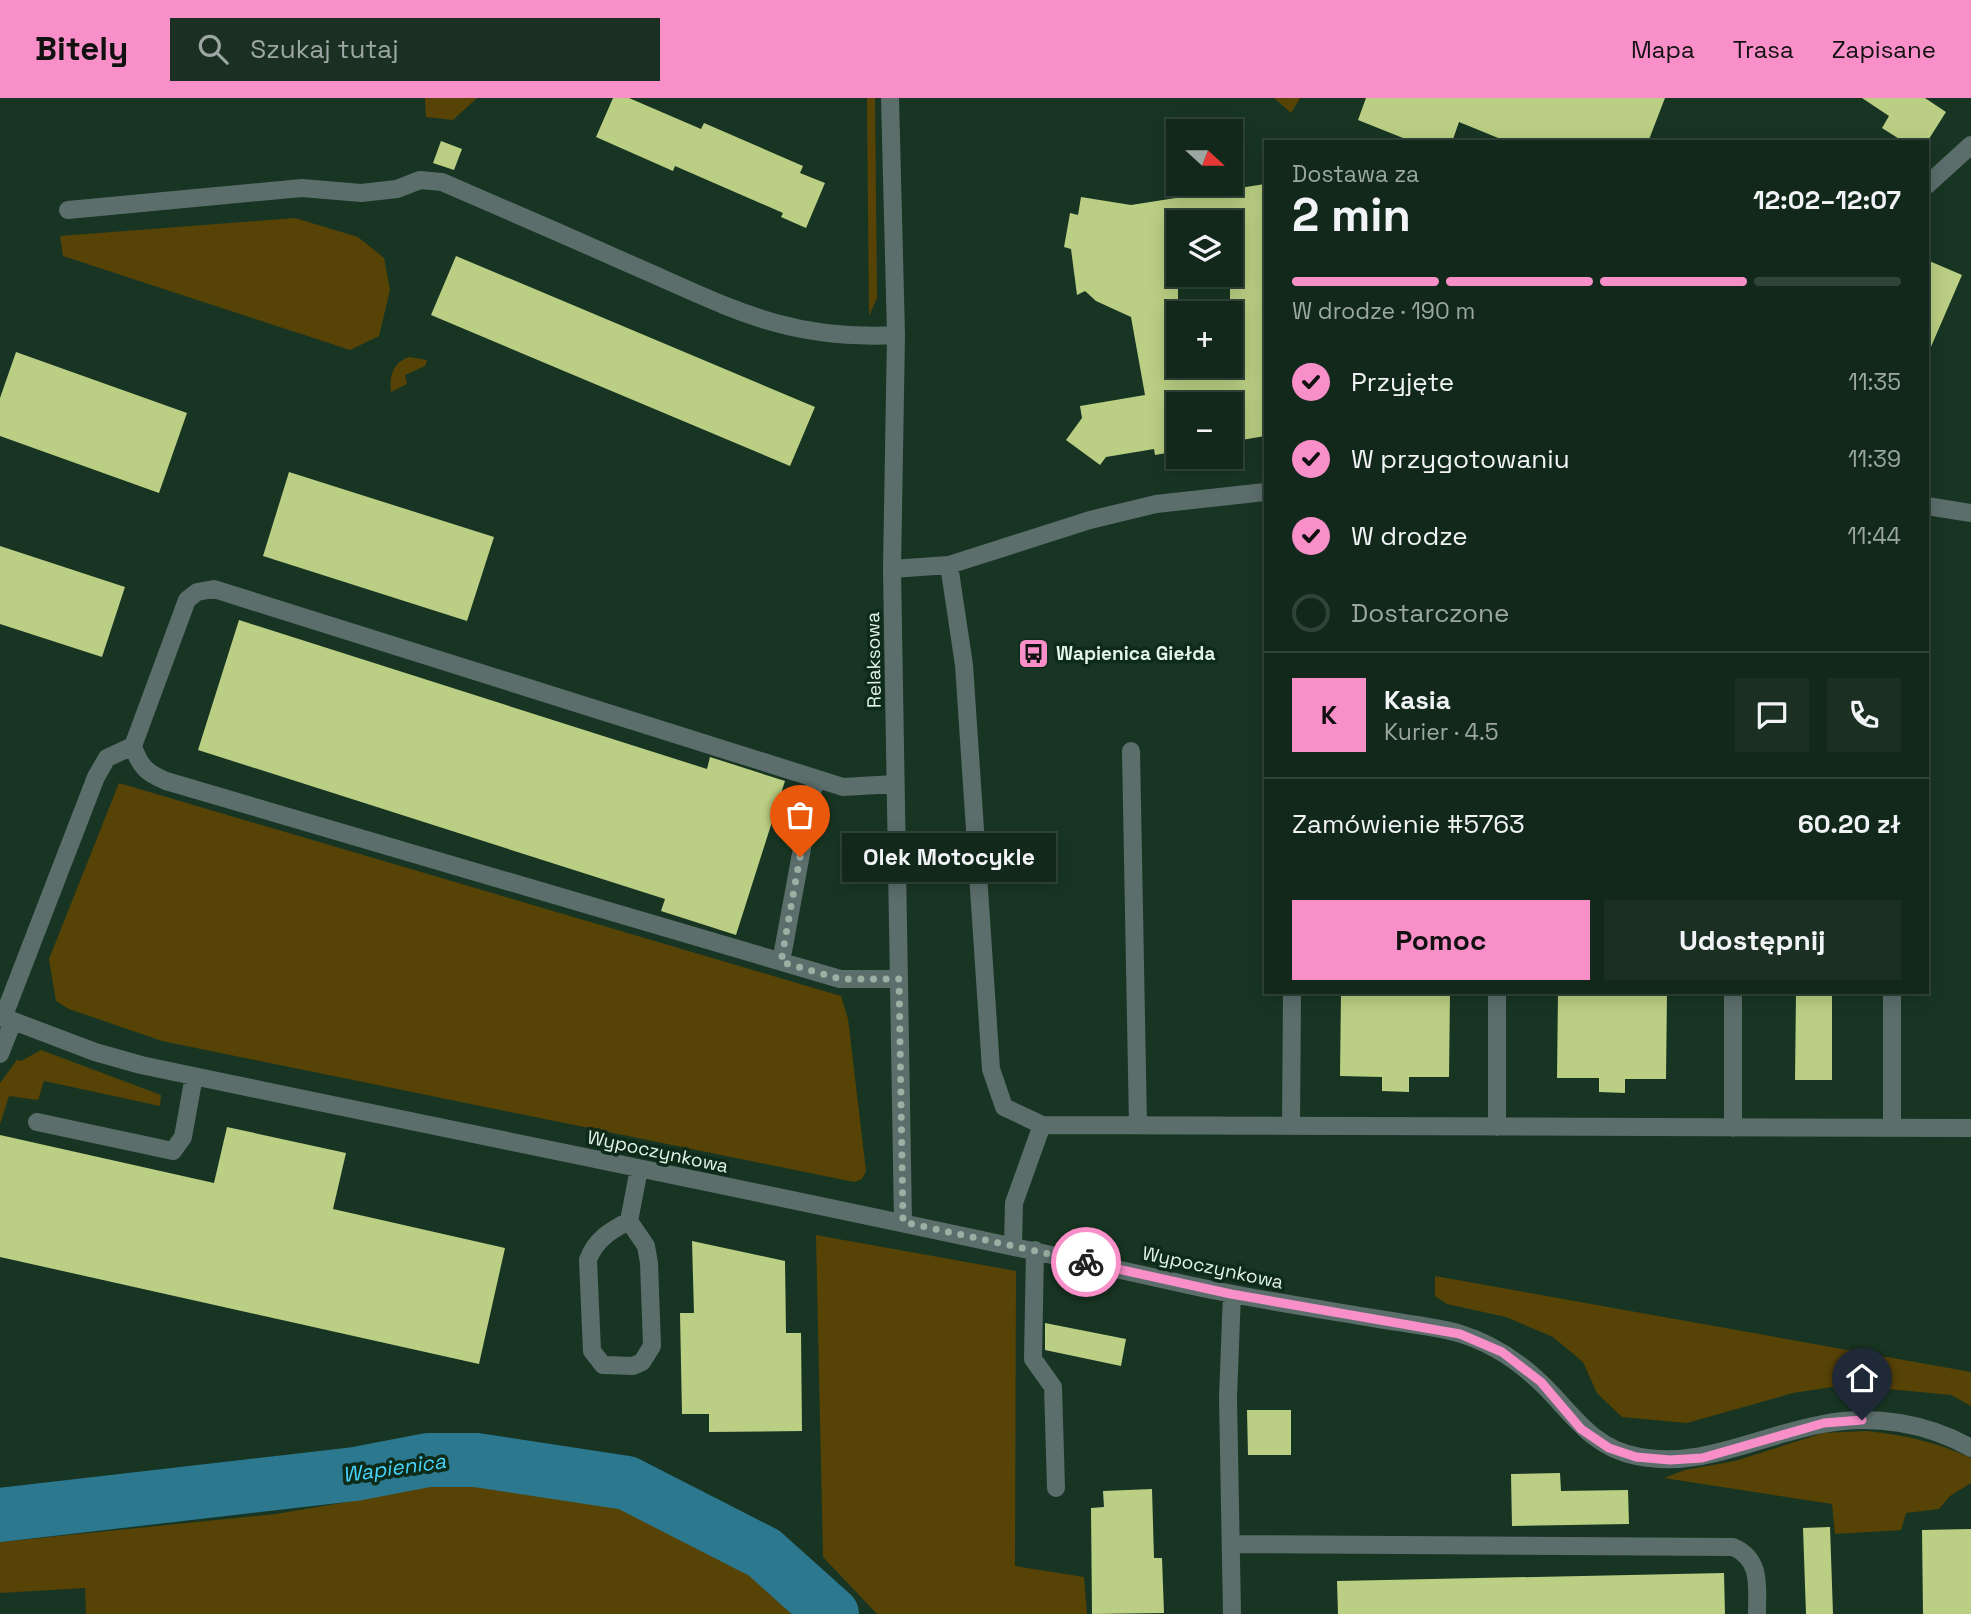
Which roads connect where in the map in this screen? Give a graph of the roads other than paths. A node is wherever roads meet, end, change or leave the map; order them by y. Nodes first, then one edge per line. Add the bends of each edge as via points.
1 (890, 98) edge
2 (1971, 145) edge
3 (1929, 183) edge
4 (68, 210) dead end
5 (896, 335) junction
6 (1264, 492) edge
7 (1929, 506) edge
8 (1971, 513) edge
9 (949, 565) junction
10 (892, 569) junction
11 (133, 746) junction
12 (1130, 751) dead end
13 (815, 778) junction
14 (895, 784) junction
15 (781, 962) junction
16 (899, 979) junction
17 (1292, 994) edge
18 (1497, 994) edge
19 (1733, 994) edge
20 (1892, 994) edge
21 (5, 1018) edge
22 (0, 1054) edge
23 (194, 1076) junction
24 (37, 1122) dead end
25 (1042, 1125) junction
26 (1138, 1125) junction
27 (1291, 1126) junction
28 (1497, 1127) junction
29 (1733, 1128) junction
30 (1892, 1128) junction
31 (1971, 1128) edge
32 (639, 1168) junction
33 (629, 1221) junction
34 (903, 1222) junction
35 (1013, 1246) junction
36 (1035, 1250) junction
37 (1231, 1294) junction
38 (1971, 1448) edge
39 (1056, 1488) dead end
40 (1231, 1544) junction
41 (1232, 1614) edge
42 (1757, 1614) edge

1 - 5 street, Relaksowa
2 - 3 street
4 - 5 street via 302,188 361,193 397,189 420,180 442,182 750,316 814,334
5 - 10 street, Relaksowa
6 - 9 street via 1156,504
7 - 8 street
9 - 10 street
9 - 25 street via 964,664 991,1069 1004,1107
10 - 14 street, Relaksowa
11 - 13 street via 187,600 197,592 214,589
11 - 15 street via 138,763 148,774 166,781
11 - 21 street via 107,758 96,777
12 - 26 street
13 - 14 street via 843,787
13 - 15 street
14 - 16 street, Relaksowa
15 - 16 street via 840,979
16 - 34 street, Relaksowa
17 - 27 street
18 - 28 street
19 - 29 street
20 - 30 street
21 - 22 street
21 - 23 street, Wypoczynkowa via 95,1052
23 - 24 street via 183,1137 173,1151
23 - 32 street, Wypoczynkowa
25 - 26 street
25 - 35 street via 1014,1203
26 - 27 street
27 - 28 street
28 - 29 street
29 - 30 street
30 - 31 street
32 - 33 street
32 - 34 street, Wypoczynkowa
33 - 33 street via 646,1246 652,1346 642,1363 614,1367 603,1365 592,1351 588,1260 610,1230
34 - 35 street, Wypoczynkowa
35 - 36 street, Wypoczynkowa
36 - 37 street, Wypoczynkowa
36 - 39 street via 1033,1359 1053,1387
37 - 38 street, Wypoczynkowa via 1460,1334 1502,1352 1541,1382 1581,1429 1609,1448 1636,1457 1702,1458 1824,1423 1862,1420 1907,1424 1942,1433
37 - 40 street
40 - 41 street
40 - 42 street via 1734,1547 1752,1559 1756,1570

